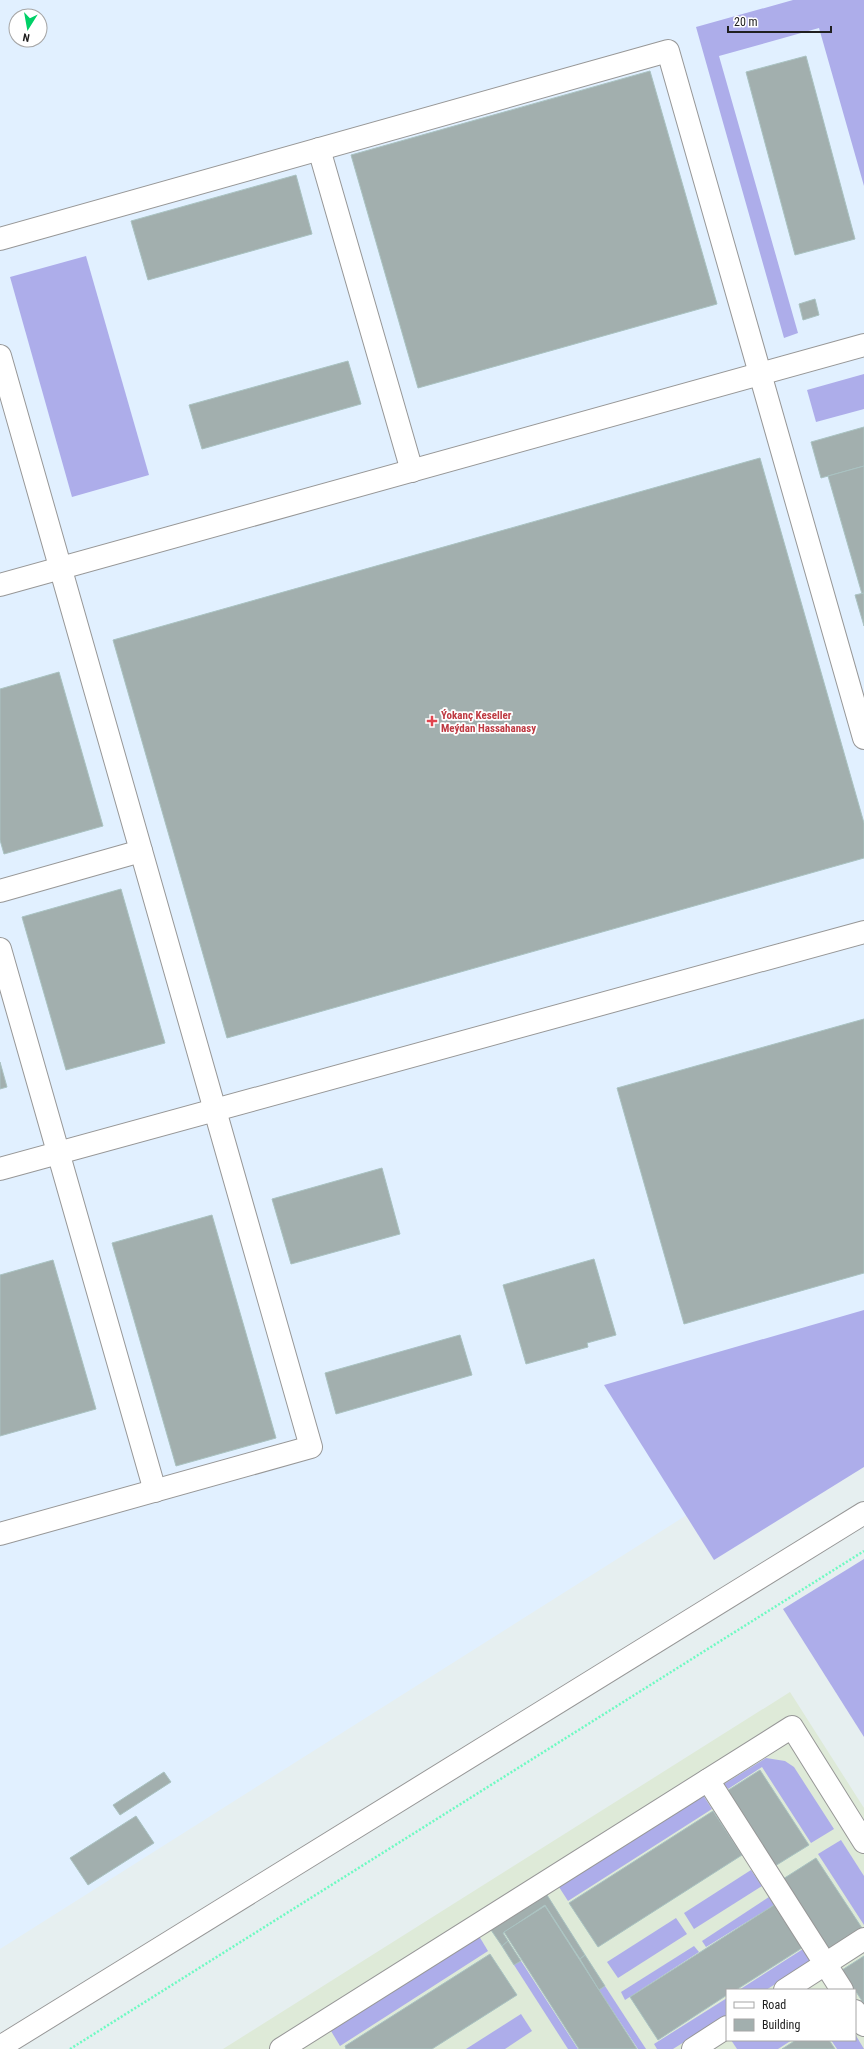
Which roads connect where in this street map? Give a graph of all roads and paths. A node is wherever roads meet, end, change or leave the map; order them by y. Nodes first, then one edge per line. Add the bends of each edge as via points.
1 (319, 149) junction
2 (0, 239) edge
3 (864, 345) edge
4 (0, 356) edge
5 (760, 374) junction
6 (412, 471) junction
7 (61, 569) junction
8 (0, 585) edge
9 (864, 738) edge
10 (142, 851) junction
11 (0, 891) edge
12 (864, 932) edge
13 (0, 949) edge
14 (216, 1110) junction
15 (58, 1153) junction
16 (0, 1169) edge
17 (155, 1491) junction
18 (864, 1513) edge
19 (0, 1534) edge
20 (864, 1551) edge
21 (708, 1780) junction
22 (864, 1842) edge
23 (864, 1939) edge
24 (825, 1964) junction
25 (787, 1989) edge
26 (841, 1989) edge
27 (856, 2013) edge
28 (864, 2025) edge
29 (726, 2028) edge
30 (0, 2047) edge
31 (70, 2049) edge
32 (281, 2049) edge
33 (693, 2049) edge

1 - 2 street
1 - 5 street via 668,51
1 - 6 street
3 - 5 street
4 - 7 street
5 - 6 street
5 - 9 street
6 - 7 street
7 - 8 street
7 - 10 street
10 - 11 street
10 - 14 street
12 - 14 street
13 - 15 street
14 - 15 street
14 - 17 street via 312,1447
15 - 16 street
15 - 17 street
17 - 19 street
18 - 30 street
20 - 31 path
21 - 22 street via 792,1727
21 - 24 street
21 - 32 street
23 - 24 street
24 - 25 street
24 - 26 street
27 - 28 street
29 - 33 street

